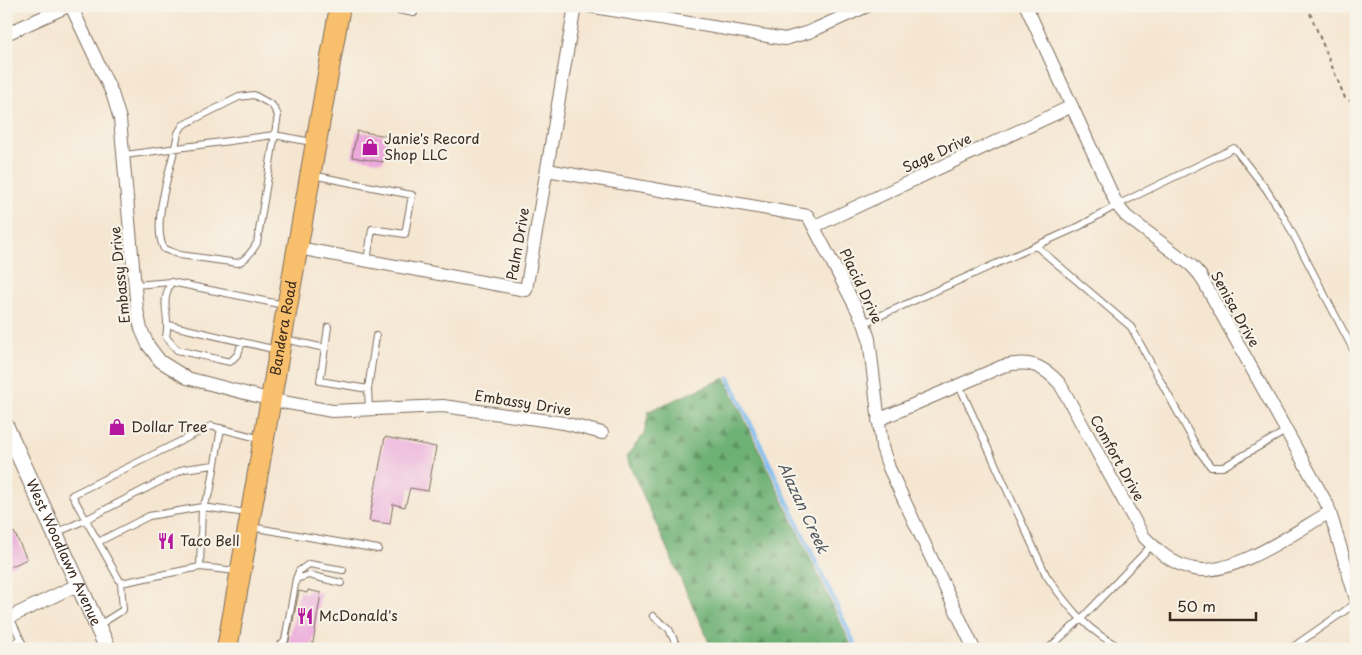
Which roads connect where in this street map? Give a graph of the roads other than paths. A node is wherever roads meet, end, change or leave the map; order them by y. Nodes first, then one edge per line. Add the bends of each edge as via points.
1 (70, 6) edge
2 (340, 6) edge
3 (377, 6) edge
4 (415, 6) edge
5 (575, 6) edge
6 (588, 6) edge
7 (867, 6) edge
8 (1026, 6) edge
9 (6, 34) edge
10 (1072, 106) junction
11 (276, 135) junction
12 (316, 143) junction
13 (176, 148) junction
14 (124, 156) junction
15 (546, 170) junction
16 (311, 175) junction
17 (1117, 205) junction
18 (815, 226) junction
19 (1036, 246) junction
20 (298, 248) junction
21 (367, 261) junction
22 (171, 282) junction
23 (135, 285) junction
24 (288, 306) junction
25 (864, 323) junction
26 (169, 325) junction
27 (328, 327) dead end
28 (376, 336) dead end
29 (242, 342) junction
30 (282, 345) junction
31 (325, 348) junction
32 (1356, 355) edge
33 (959, 385) junction
34 (368, 389) junction
35 (272, 400) junction
36 (369, 410) junction
37 (878, 420) junction
38 (6, 427) edge
39 (220, 428) junction
40 (1286, 431) junction
41 (602, 433) dead end
42 (265, 440) junction
43 (214, 465) junction
44 (202, 506) junction
45 (1330, 512) junction
46 (85, 520) junction
47 (251, 520) junction
48 (55, 533) junction
49 (98, 542) junction
50 (1152, 544) junction
51 (378, 549) dead end
52 (200, 567) junction
53 (343, 570) dead end
54 (241, 571) junction
55 (296, 579) junction
56 (341, 583) dead end
57 (79, 584) junction
58 (121, 584) junction
59 (1356, 601) edge
60 (653, 616) dead end
61 (8, 618) edge
62 (1080, 620) junction
63 (98, 626) junction
64 (20, 639) junction
65 (6, 647) edge
66 (25, 649) edge
67 (108, 649) edge
68 (227, 649) edge
69 (276, 649) edge
70 (678, 649) edge
71 (974, 649) edge
72 (1048, 649) edge
73 (1125, 649) edge
74 (1290, 649) edge

1 - 9 street
1 - 14 street, Embassy Drive via 112,94 120,119
2 - 12 main road, Bandera Road
3 - 4 lane via 414,13
5 - 15 street, Palm Drive
6 - 7 street via 785,39
8 - 10 street, Senisa Drive
10 - 17 street, Senisa Drive
10 - 18 street, Sage Drive
11 - 12 lane
11 - 13 lane
11 - 13 lane via 278,114 272,105 254,95 240,97 183,125
11 - 13 lane via 257,243 238,263 180,255 164,249 159,232
12 - 16 main road, Bandera Road
13 - 14 lane
14 - 23 street, Embassy Drive
15 - 18 street, Placid Drive via 804,214
15 - 21 street, Palm Drive via 526,290
16 - 20 main road, Bandera Road
16 - 21 lane via 412,195 405,234 372,229
17 - 19 lane
17 - 32 lane via 1234,148 1284,217
17 - 40 street, Senisa Drive via 1126,216 1200,275
18 - 25 street, Placid Drive
19 - 25 lane
19 - 40 lane via 1131,327 1211,467 1223,467
20 - 21 street, Palm Drive
20 - 24 main road, Bandera Road
22 - 23 lane
22 - 24 lane
22 - 26 lane via 164,307
23 - 35 street, Embassy Drive via 141,329 160,361 187,378
24 - 30 main road, Bandera Road
25 - 37 street, Placid Drive via 869,339
26 - 29 lane
26 - 29 lane via 166,337 170,343 177,350 191,354 230,362 238,354
27 - 31 lane
28 - 34 lane
29 - 30 lane
30 - 31 lane
30 - 35 main road, Bandera Road
31 - 34 lane via 320,381
33 - 37 street, Comfort Drive
33 - 50 street, Comfort Drive via 1003,366 1022,362 1048,370 1060,384 1136,523
33 - 62 lane via 1046,575
34 - 36 lane
35 - 36 street, Embassy Drive via 332,411
35 - 42 main road, Bandera Road
36 - 41 street, Embassy Drive via 443,406 564,423
37 - 71 street, Placid Drive via 889,468
38 - 48 street, West Woodlawn Avenue
39 - 42 lane
39 - 43 lane
39 - 46 lane via 211,426 72,495
40 - 45 street, Senisa Drive
42 - 47 main road, Bandera Road
43 - 44 lane via 210,493
43 - 46 lane via 184,470
44 - 47 lane
44 - 49 lane via 149,516
44 - 52 lane
45 - 50 street, Comfort Drive via 1250,558 1229,566 1195,569 1174,562
45 - 59 street, Senisa Drive
46 - 48 lane
46 - 49 lane
47 - 51 lane
47 - 54 main road, Bandera Road
48 - 57 street, West Woodlawn Avenue
49 - 58 lane
50 - 62 lane
52 - 54 lane
52 - 58 lane
53 - 55 lane via 309,564 303,567
54 - 68 main road, Bandera Road
55 - 56 lane via 310,576
55 - 69 lane via 285,640
57 - 61 street
57 - 63 street, West Woodlawn Avenue
58 - 63 lane via 123,610
59 - 74 lane
60 - 70 lane via 669,629
61 - 64 lane
62 - 72 lane
62 - 73 lane via 1107,642
63 - 67 street, West Woodlawn Avenue
64 - 65 lane
64 - 66 lane

